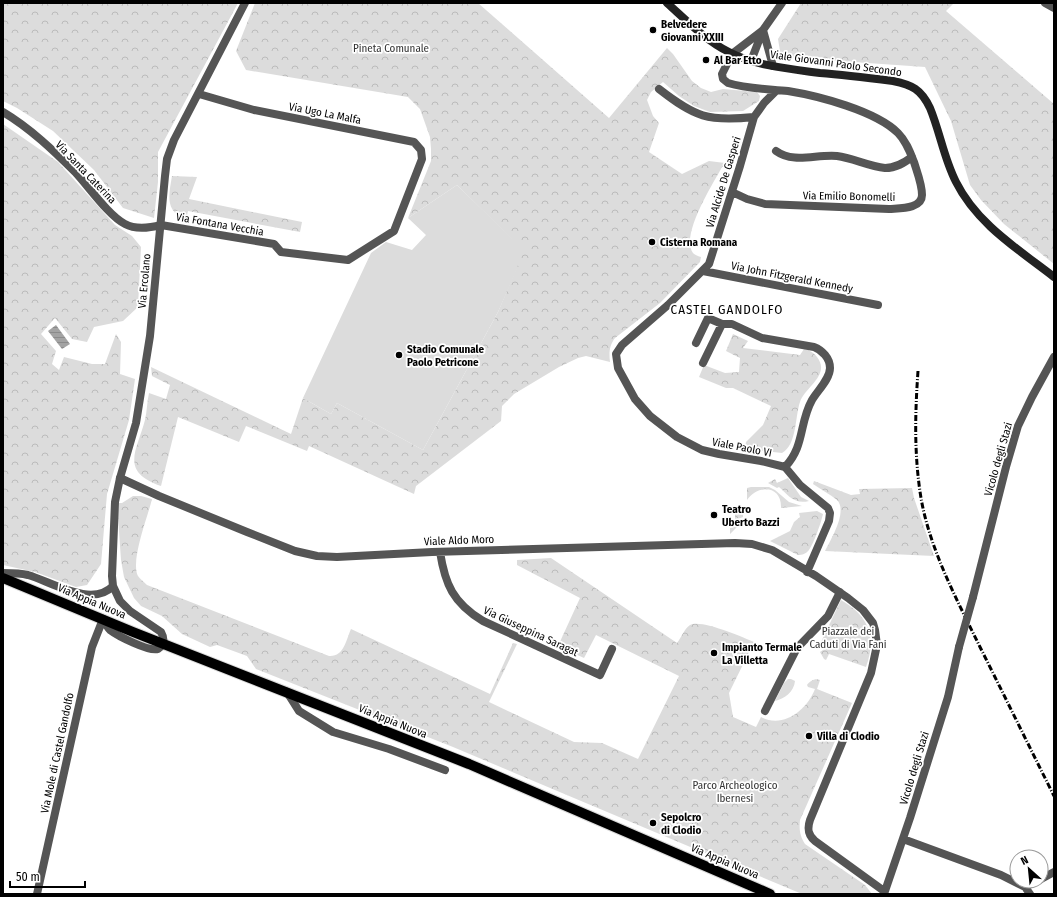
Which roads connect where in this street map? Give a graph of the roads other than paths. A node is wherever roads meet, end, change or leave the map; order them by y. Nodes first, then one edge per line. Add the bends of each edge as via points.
1 (246, 3) edge
2 (667, 3) edge
3 (782, 3) edge
4 (1045, 3) edge
5 (1054, 8) edge
6 (763, 30) junction
7 (732, 54) junction
8 (751, 60) junction
9 (773, 66) junction
10 (660, 89) dead end
11 (776, 91) junction
12 (199, 94) junction
13 (3, 112) edge
14 (754, 117) junction
15 (776, 151) dead end
16 (912, 158) junction
17 (416, 173) joint
18 (732, 192) junction
19 (161, 225) junction
20 (703, 271) junction
21 (1054, 276) edge
22 (878, 305) dead end
23 (722, 324) junction
24 (696, 342) dead end
25 (616, 354) joint
26 (1054, 357) edge
27 (703, 363) dead end
28 (784, 467) junction
29 (120, 478) junction
30 (440, 552) junction
31 (807, 572) junction
32 (3, 573) edge
33 (3, 578) edge
34 (114, 586) junction
35 (840, 592) junction
36 (103, 619) junction
37 (163, 643) junction
38 (612, 649) dead end
39 (287, 692) junction
40 (765, 711) dead end
41 (445, 770) dead end
42 (903, 839) junction
43 (1027, 891) edge
44 (884, 892) edge
45 (37, 894) edge
46 (770, 894) edge

1 - 12 street, Via Ercolano
2 - 7 main road, Viale Giovanni Paolo Secondo via 702,34
3 - 6 street
4 - 5 street
6 - 7 street
6 - 8 street
6 - 9 street
7 - 8 main road, Viale Giovanni Paolo Secondo
7 - 11 street via 722,74 725,81
8 - 9 main road, Viale Giovanni Paolo Secondo
9 - 21 main road, Viale Giovanni Paolo Secondo via 893,81 918,90 930,108 954,178 967,200 1005,240
10 - 14 street via 686,108 710,118
11 - 14 street, Via Alcide De Gasperi
11 - 16 street, Via Emilio Bonomelli via 816,98 872,116 897,133
12 - 17 street, Via Ugo La Malfa via 254,110 411,141 419,147 422,154
12 - 19 street, Via Ercolano via 169,152
13 - 19 street, Via Santa Caterina via 38,138 76,173 124,224 135,228
14 - 18 street, Via Alcide De Gasperi
15 - 16 street via 790,158 837,156 885,168 901,165
16 - 18 street, Via Emilio Bonomelli via 922,196 917,204 905,208 772,205 755,202
17 - 19 street, Via Fontana Vecchia via 394,231 348,260 281,252 274,244
18 - 20 street, Via Alcide De Gasperi via 711,258
19 - 29 street, Via Ercolano via 150,336 138,415
20 - 22 street, Via John Fitzgerald Kennedy
20 - 25 street, Via Alcide De Gasperi via 652,320 622,344
23 - 24 street via 708,318
23 - 27 street
23 - 28 street via 732,324 762,338 814,347 822,351 829,363 827,376 807,410 796,450
25 - 28 street, Viale Paolo VI via 618,368 638,403 677,437 710,452
26 - 42 street, Vicolo degli Stazi, bridge via 1018,426 948,697
28 - 31 street, Viale Paolo VI via 830,513 827,528
29 - 30 street, Viale Aldo Moro via 178,504 306,554 337,557
29 - 34 street, Via Ercolano via 114,509
30 - 31 street, Viale Aldo Moro via 743,543 772,550
30 - 38 street, Via Giuseppina Saragat via 445,577 453,594 467,610 483,621 600,675
31 - 35 street
32 - 34 street via 27,575 90,595 104,593
33 - 36 main road, Via Appia Nuova
34 - 37 street, Via Ercolano via 120,602 161,632
35 - 40 street via 828,616 797,648
35 - 44 street via 868,616 875,630 877,645 868,683 808,824 808,831 815,841
36 - 37 main road, Via Appia Nuova
36 - 45 street, Via Mole di Castel Gandolfo via 92,647
37 - 39 main road, Via Appia Nuova
39 - 41 street via 300,711 333,732
39 - 46 main road, Via Appia Nuova via 469,764
42 - 43 street via 1001,875
42 - 44 street, Vicolo degli Stazi

